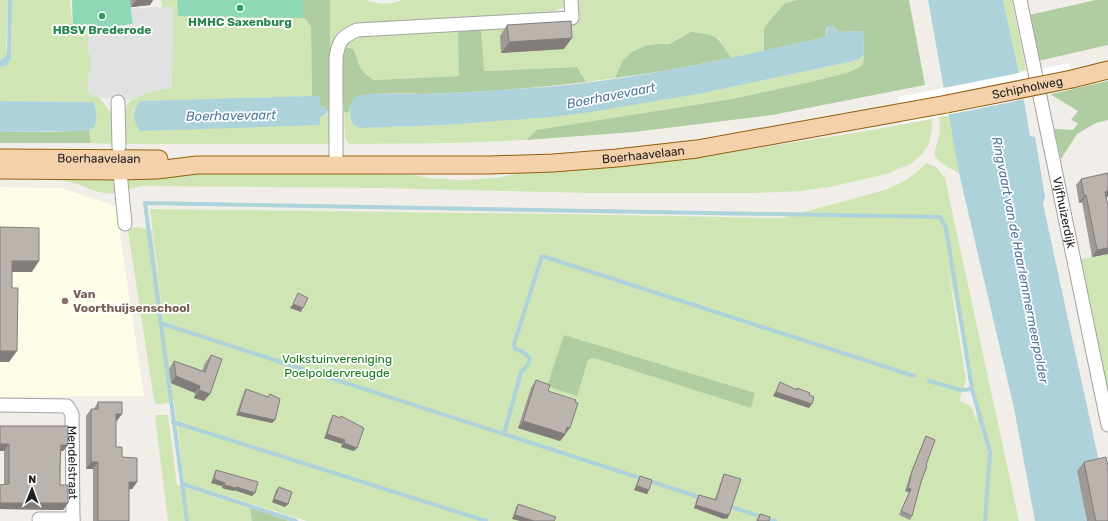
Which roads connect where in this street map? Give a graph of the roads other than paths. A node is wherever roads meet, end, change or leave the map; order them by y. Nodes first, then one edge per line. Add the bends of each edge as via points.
1 (571, 0) edge
2 (1020, 0) edge
3 (1108, 70) edge
4 (118, 102) dead end
5 (947, 104) joint
6 (0, 158) edge
7 (119, 159) junction
8 (336, 166) junction
9 (0, 170) edge
10 (125, 224) dead end
11 (0, 405) edge
12 (1108, 425) edge
13 (39, 519) dead end
14 (73, 520) edge

1 - 8 street via 572,18 357,30 346,36 338,44 336,56
2 - 12 street, Vijfhuizerdijk
3 - 5 main road, Schipholweg, bridge
4 - 7 street
5 - 8 main road, Boerhaavelaan via 697,150 553,163
6 - 7 main road, Boerhaavelaan
7 - 8 main road, Boerhaavelaan via 157,170 197,165
7 - 9 main road, Boerhaavelaan
7 - 10 street
11 - 14 street, Mendelstraat via 67,406 72,414
13 - 14 street

